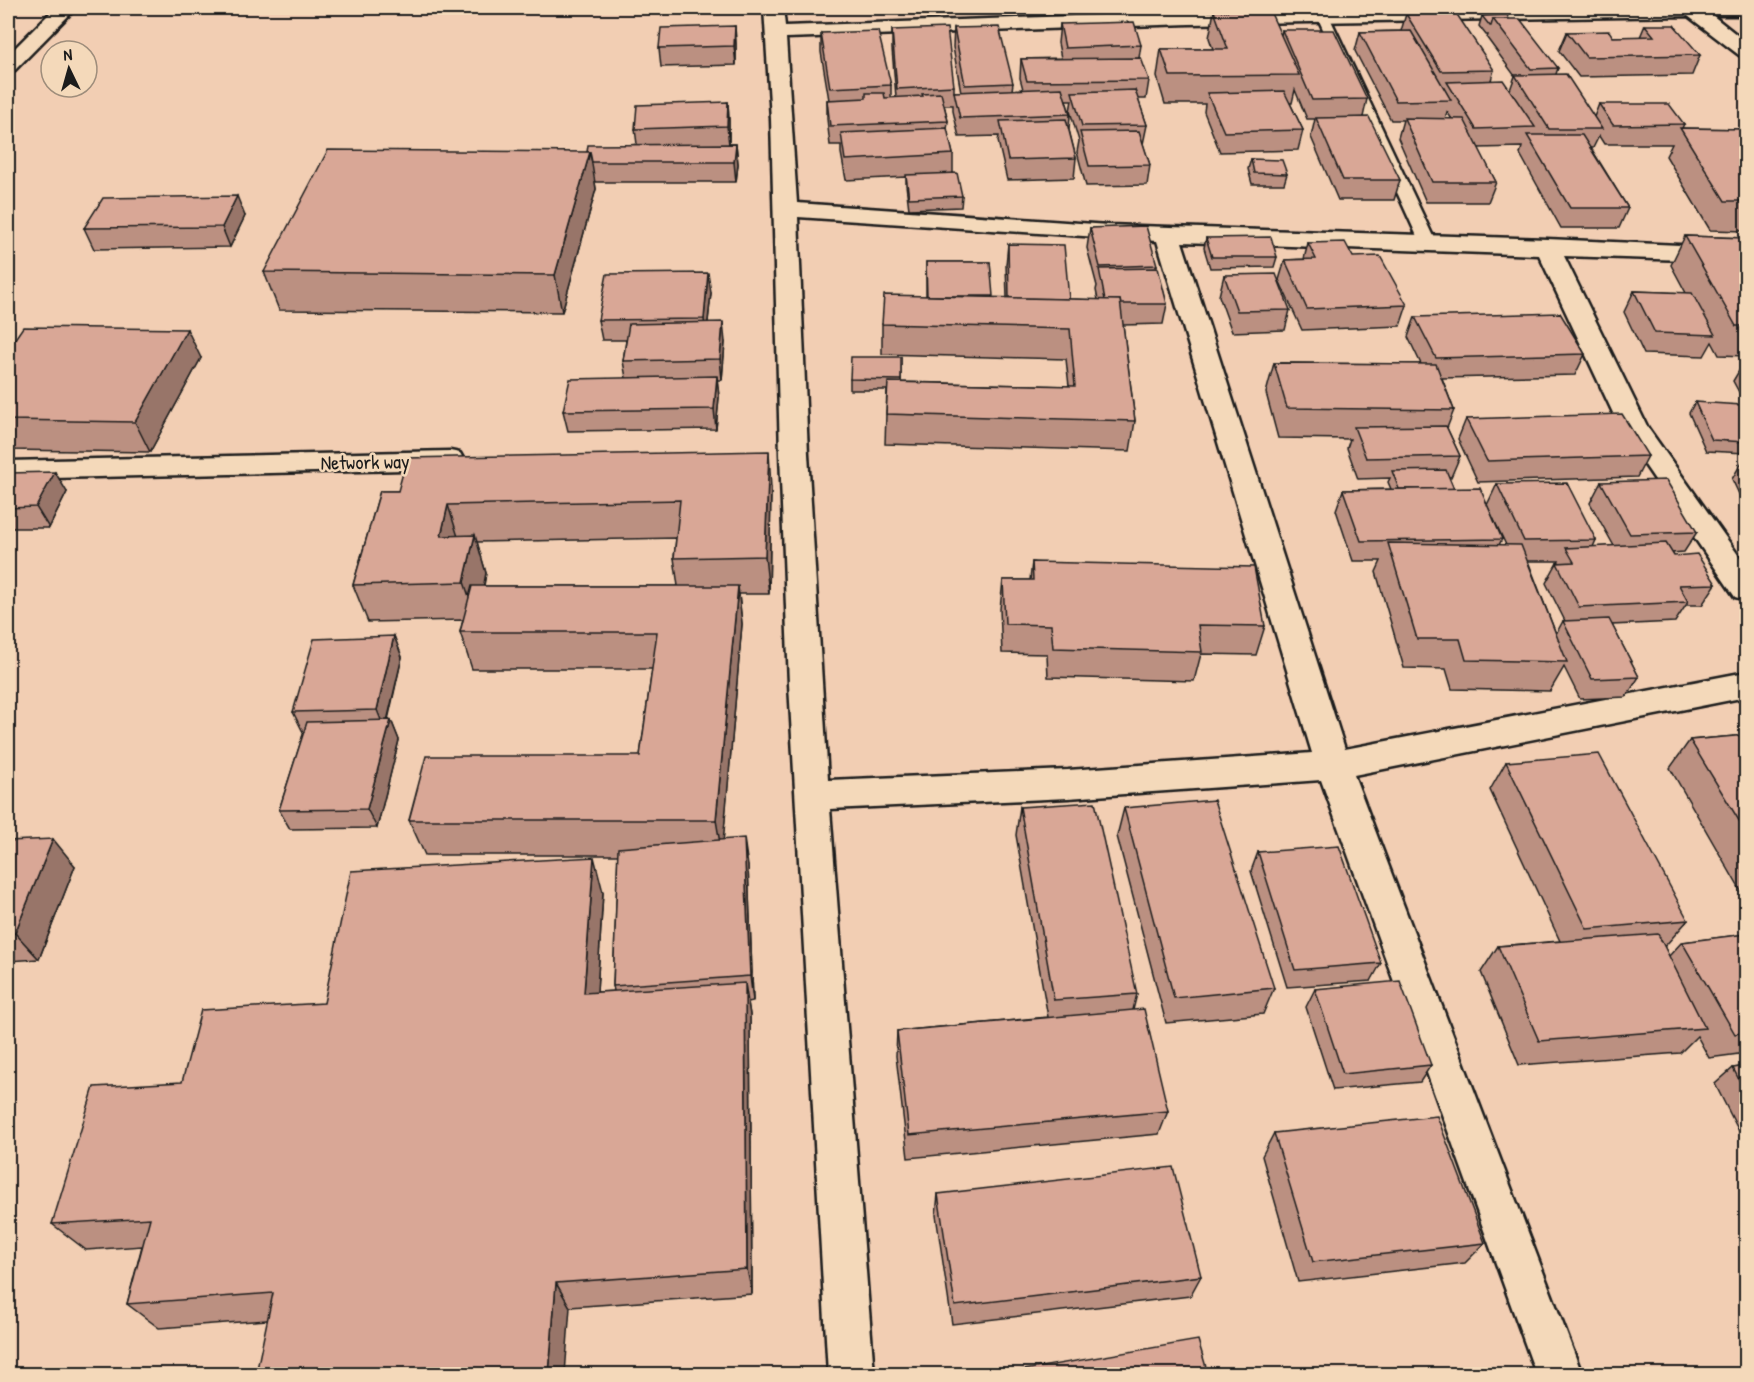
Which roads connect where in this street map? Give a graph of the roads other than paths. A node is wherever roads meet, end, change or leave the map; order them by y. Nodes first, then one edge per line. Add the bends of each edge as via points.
1 (66, 8) edge
2 (1692, 9) junction
3 (1746, 9) edge
4 (1323, 16) junction
5 (775, 20) edge
6 (1746, 51) edge
7 (8, 66) edge
8 (787, 209) junction
9 (1167, 233) junction
10 (1429, 245) junction
11 (1547, 246) junction
12 (1746, 255) edge
13 (472, 460) edge
14 (8, 470) edge
15 (1746, 589) edge
16 (1746, 684) edge
17 (1333, 765) junction
18 (813, 795) junction
19 (851, 1374) edge
20 (1559, 1374) edge

1 - 7 street
2 - 3 street
2 - 4 street
2 - 6 street
4 - 5 street
4 - 10 lane
5 - 8 street
8 - 9 street
8 - 18 street via 782,453
9 - 10 street
9 - 17 street
10 - 11 street
11 - 12 street
11 - 15 street via 1635,430
13 - 14 street, Network way
16 - 17 street
17 - 18 street via 1068,784
17 - 20 street
18 - 19 street

